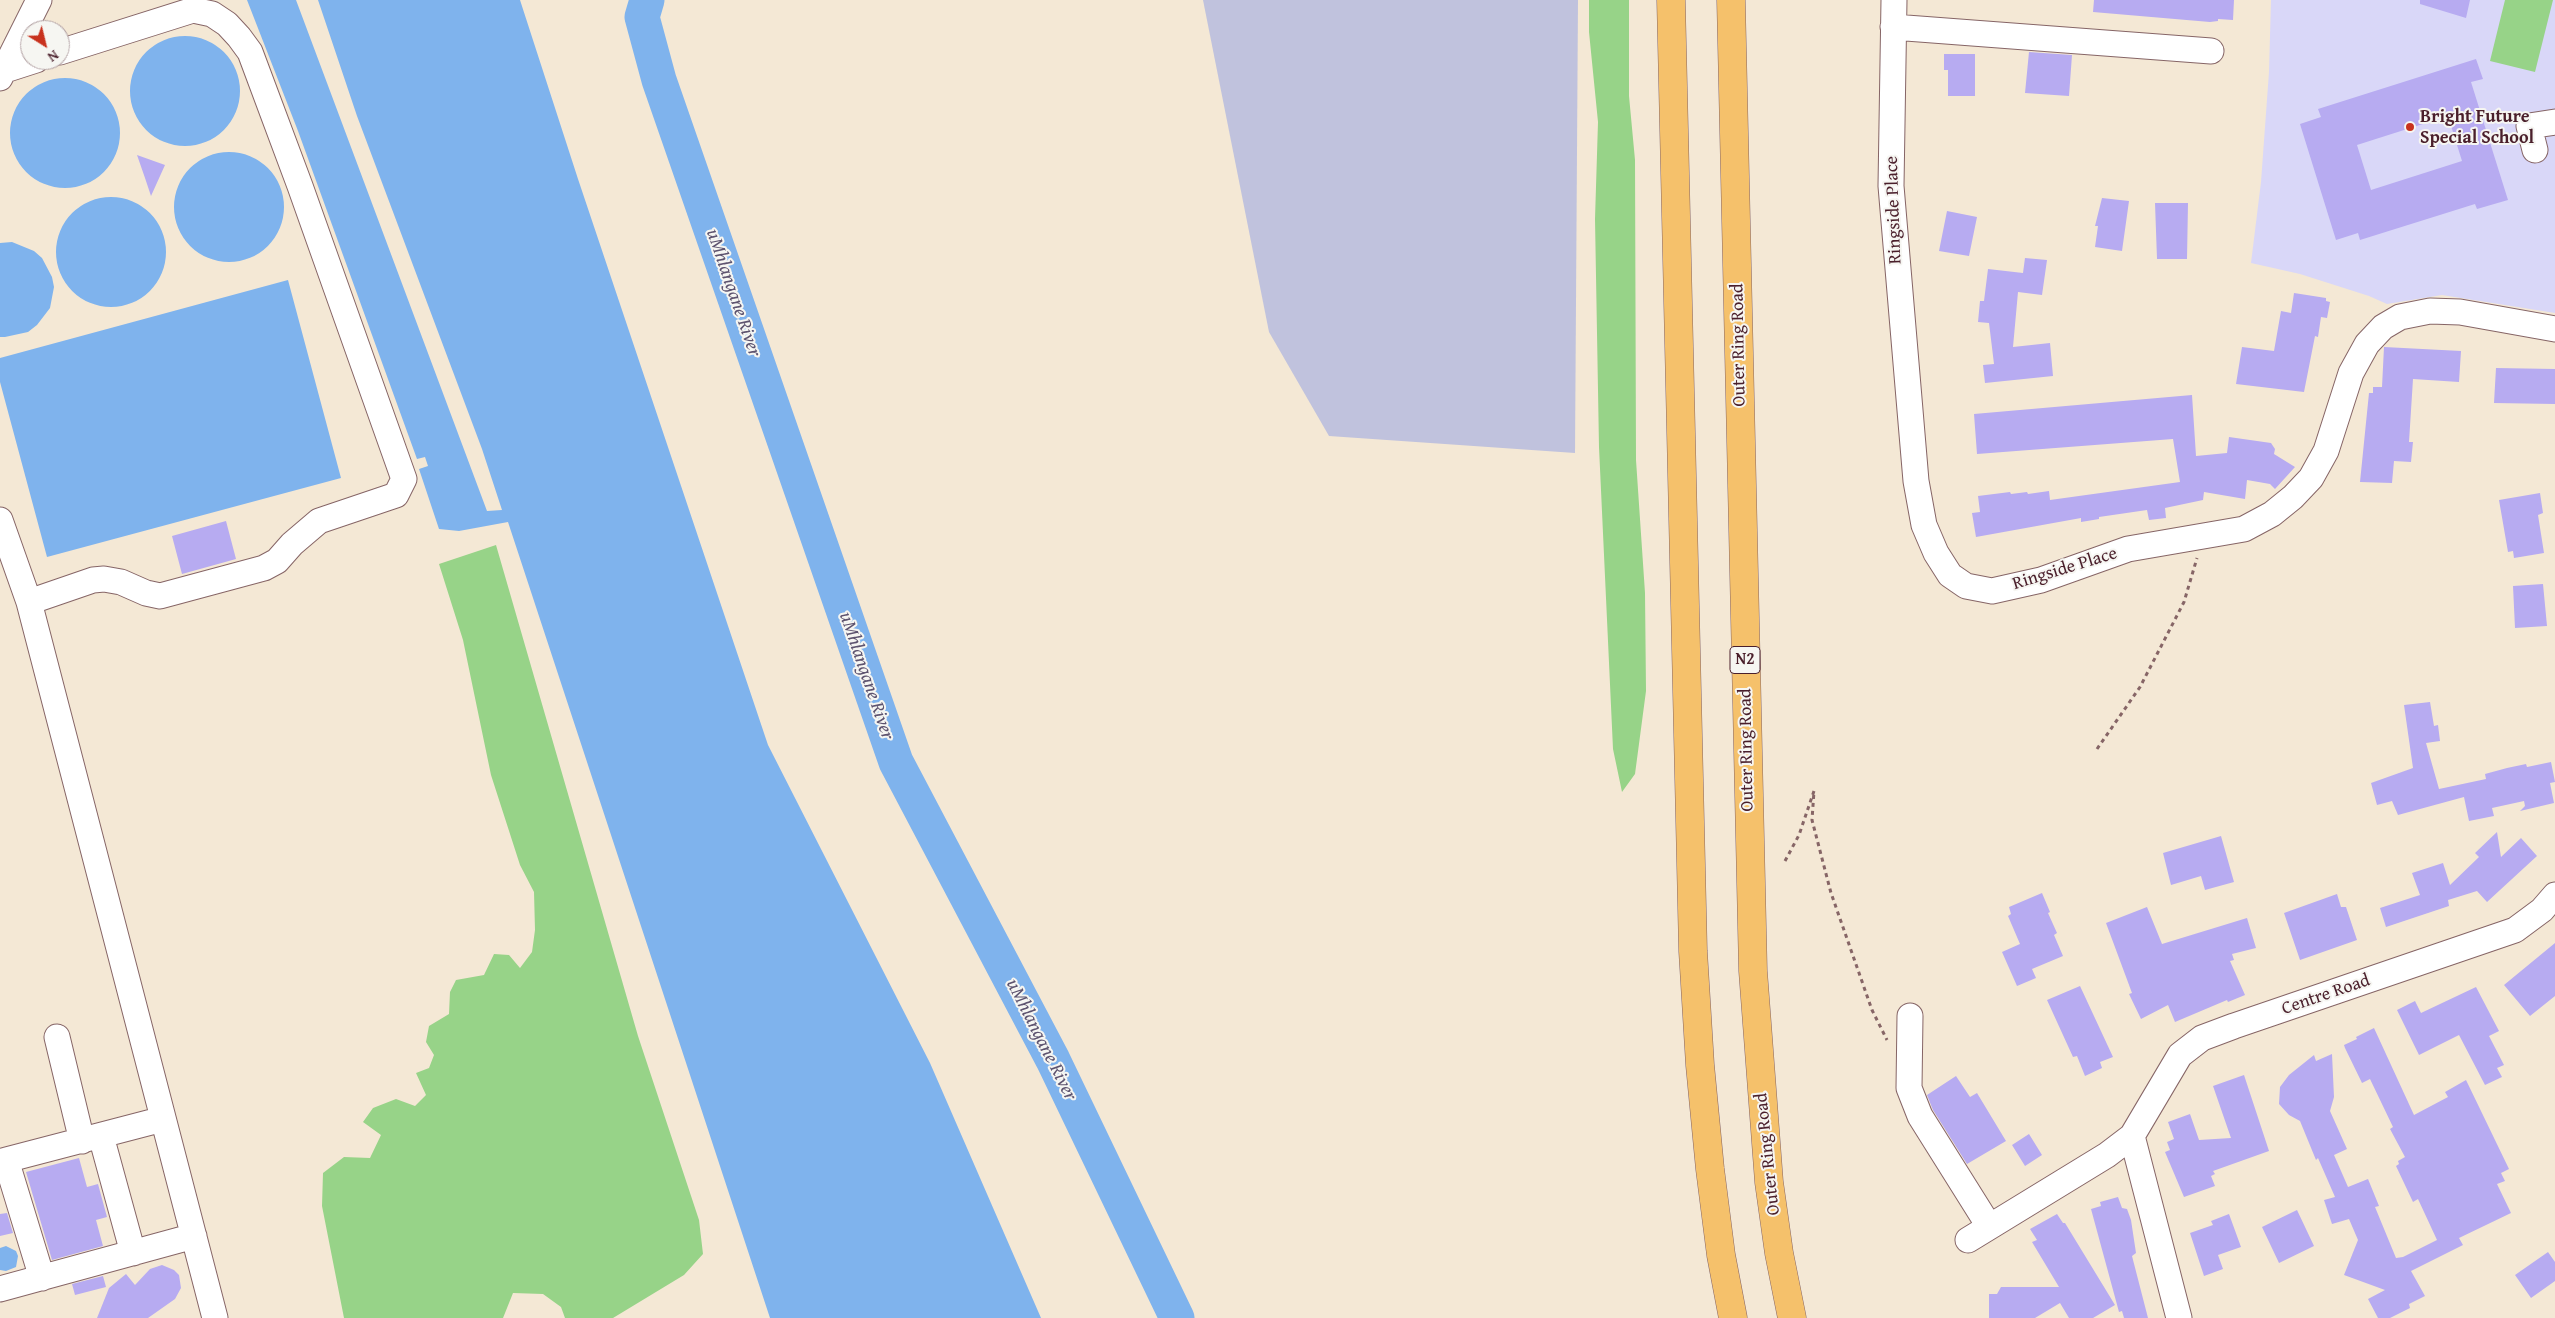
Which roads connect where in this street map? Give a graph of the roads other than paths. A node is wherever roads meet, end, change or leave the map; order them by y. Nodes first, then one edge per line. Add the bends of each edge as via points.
1 (39, 0) edge
2 (1671, 0) edge
3 (1731, 0) edge
4 (1894, 0) edge
5 (1893, 27) junction
6 (70, 49) edge
7 (2211, 52) dead end
8 (20, 67) edge
9 (2, 74) edge
10 (2555, 122) edge
11 (2535, 150) dead end
12 (2555, 329) edge
13 (0, 520) edge
14 (29, 602) junction
15 (2555, 895) edge
16 (1910, 1016) dead end
17 (57, 1037) dead end
18 (163, 1119) junction
19 (2132, 1136) junction
20 (91, 1139) junction
21 (3, 1161) edge
22 (1989, 1226) junction
23 (194, 1236) junction
24 (1968, 1240) dead end
25 (132, 1253) junction
26 (42, 1278) junction
27 (0, 1289) edge
28 (215, 1318) edge
29 (1733, 1318) edge
30 (1792, 1318) edge
31 (2178, 1318) edge

1 - 9 street
2 - 29 highway via 1693,951 1710,1169
3 - 30 highway, Outer Ring Road / N2 via 1753,970 1769,1182
4 - 5 street, Ringside Place
5 - 7 street
5 - 12 street, Ringside Place via 1891,186 1916,481 1924,525 1936,553 1950,574 1966,586 1992,591 2041,580 2128,549 2244,529 2272,514 2311,478 2326,452 2351,373 2367,344 2383,327 2400,317 2430,311 2460,312
6 - 14 street via 193,10 212,14 240,37 250,52 300,186 404,479 396,495 319,521 277,561 264,568 160,596 104,579 92,580
8 - 9 street
10 - 11 street via 2529,126
13 - 14 street
14 - 18 street
15 - 19 street, Centre Road via 2542,910 2515,930 2202,1038 2180,1055
16 - 22 street via 1909,1088 1920,1116
17 - 20 street
18 - 20 street
18 - 23 street
19 - 22 street, Centre Road via 2107,1155
19 - 31 street
20 - 21 street
20 - 25 street
21 - 26 street
22 - 24 street, Centre Road
23 - 25 street
23 - 28 street
25 - 26 street
26 - 27 street

